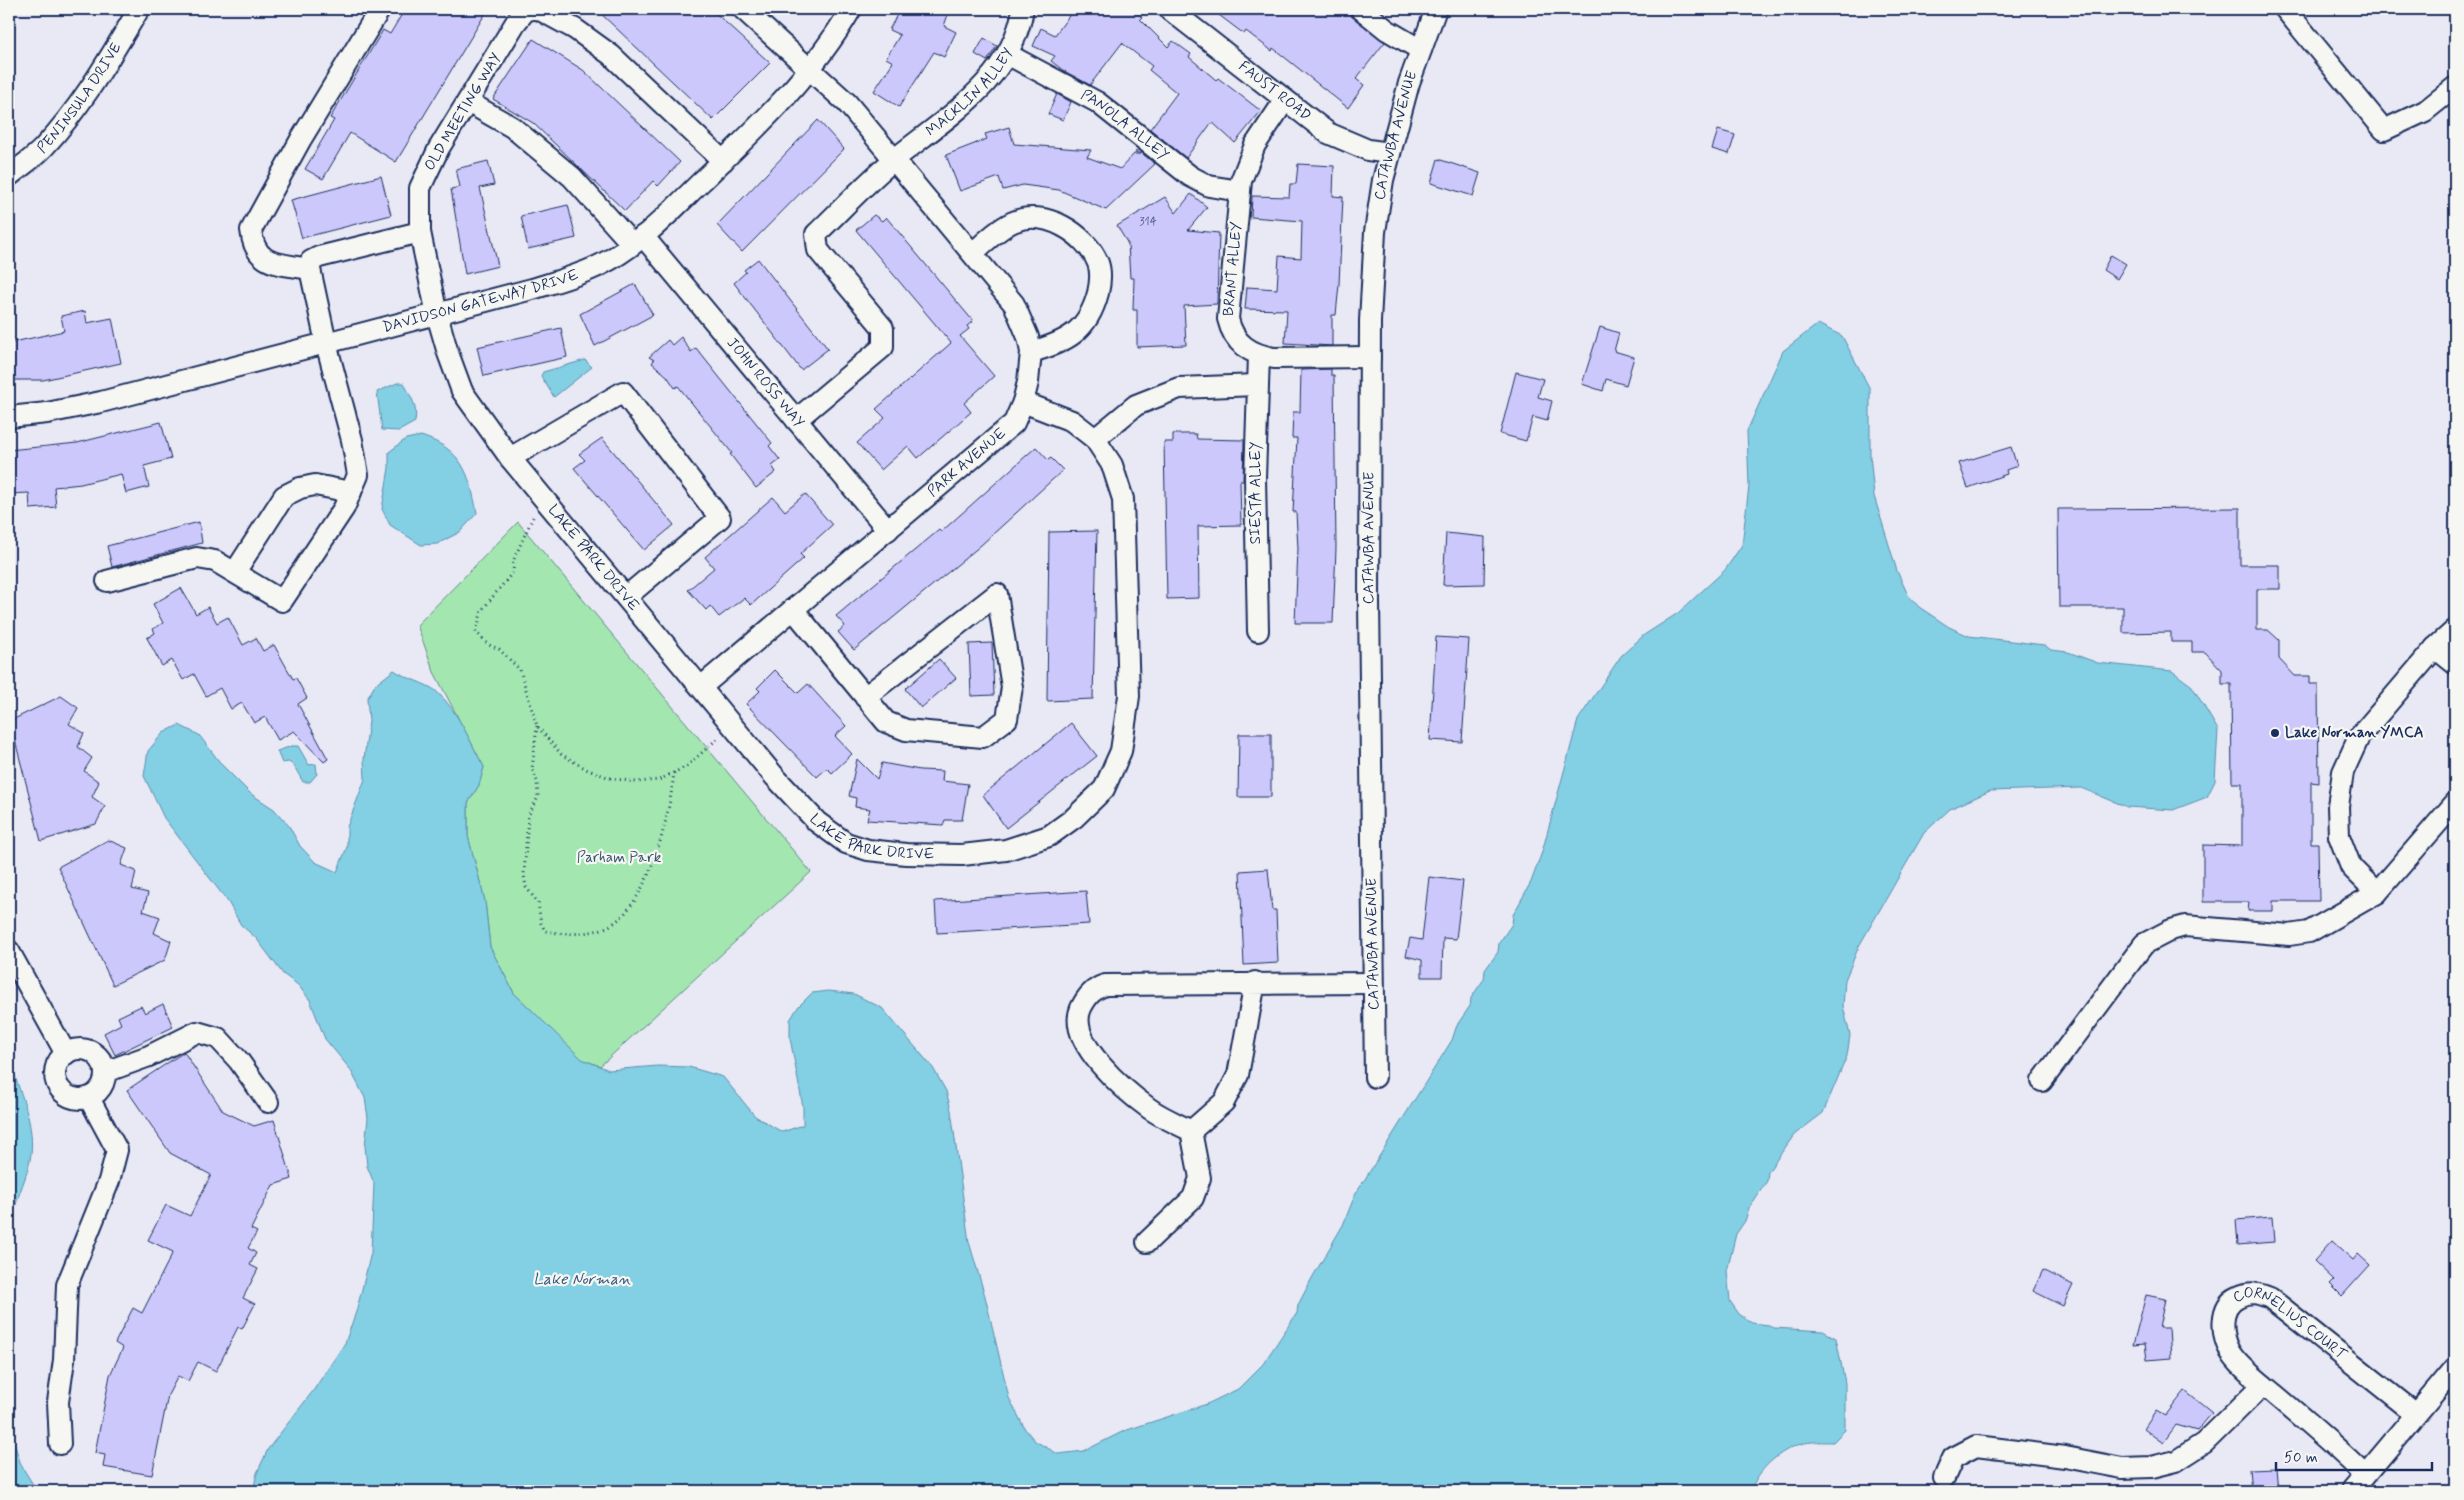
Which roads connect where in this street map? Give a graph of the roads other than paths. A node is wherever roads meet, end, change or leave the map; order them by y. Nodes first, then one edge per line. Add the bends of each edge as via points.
1 (140, 9) edge
2 (380, 9) edge
3 (533, 9) edge
4 (538, 9) edge
5 (743, 9) edge
6 (851, 9) edge
7 (1024, 9) edge
8 (1169, 9) edge
9 (1361, 9) edge
10 (1436, 9) edge
11 (2285, 9) edge
12 (1421, 50) junction
13 (1007, 54) junction
14 (810, 70) junction
15 (2455, 87) edge
16 (1285, 100) junction
17 (468, 102) junction
18 (1390, 153) junction
19 (895, 159) junction
20 (723, 161) junction
21 (9, 176) edge
22 (1240, 191) junction
23 (420, 232) junction
24 (637, 240) junction
25 (973, 252) junction
26 (310, 269) junction
27 (437, 315) junction
28 (326, 343) junction
29 (1031, 352) junction
30 (1259, 355) junction
31 (1370, 358) junction
32 (1257, 385) junction
33 (1023, 402) junction
34 (9, 417) edge
35 (796, 420) junction
36 (1095, 439) junction
37 (510, 458) junction
38 (351, 492) junction
39 (888, 530) junction
40 (235, 572) junction
41 (108, 581) dead end
42 (626, 597) junction
43 (793, 609) junction
44 (2455, 630) edge
45 (1258, 631) dead end
46 (2435, 648) junction
47 (2455, 664) edge
48 (701, 687) junction
49 (865, 697) junction
50 (2455, 803) edge
51 (2377, 893) junction
52 (11, 955) edge
53 (1255, 982) junction
54 (1373, 983) junction
55 (66, 1054) junction
56 (105, 1072) junction
57 (1375, 1077) dead end
58 (2042, 1081) dead end
59 (88, 1098) junction
60 (268, 1102) dead end
61 (1191, 1131) junction
62 (1147, 1242) dead end
63 (2455, 1368) edge
64 (2263, 1384) junction
65 (2416, 1414) junction
66 (60, 1444) dead end
67 (2365, 1475) junction
68 (1944, 1478) dead end
69 (2352, 1491) edge

1 - 21 street, PENINSULA DRIVE via 75,110 43,148
2 - 26 street via 301,139 251,230 253,245 262,258
3 - 17 street, OLD MEETING WAY via 526,10 516,22
4 - 20 street via 576,29 603,49
5 - 14 street, PARK AVENUE
6 - 14 street, DAVIDSON GATEWAY DRIVE
7 - 13 street, MACKLIN ALLEY
8 - 16 street, FAUST ROAD
9 - 12 street via 1387,30
10 - 12 street, CATAWBA AVENUE
11 - 15 street via 2384,130 2425,111
12 - 18 street, CATAWBA AVENUE
13 - 19 street, MACKLIN ALLEY via 987,84
13 - 22 street, PANOLA ALLEY via 1097,102 1190,176 1214,188
14 - 19 street, PARK AVENUE via 847,102
14 - 20 street, DAVIDSON GATEWAY DRIVE
16 - 18 street, FAUST ROAD via 1343,141 1368,150
16 - 22 street, BRANT ALLEY via 1255,145
17 - 23 street, OLD MEETING WAY via 420,188
17 - 24 street, JOHN ROSS WAY via 512,127 572,177
18 - 31 street, CATAWBA AVENUE via 1375,232
19 - 25 street, PARK AVENUE
19 - 35 street, MACKLIN ALLEY via 816,234 818,250 883,328 883,347
20 - 24 street, DAVIDSON GATEWAY DRIVE
22 - 30 street, BRANT ALLEY via 1228,319 1230,329 1242,346
23 - 26 street via 319,257 312,261
23 - 27 street, OLD MEETING WAY
24 - 27 street, DAVIDSON GATEWAY DRIVE via 600,265 576,275
24 - 35 street, JOHN ROSS WAY
25 - 29 street, PARK AVENUE via 1014,304
25 - 29 street via 1012,222 1030,218 1068,229 1086,244 1098,264 1100,284 1094,307 1081,329 1059,344
26 - 28 street
27 - 28 street, DAVIDSON GATEWAY DRIVE
27 - 37 street, LAKE PARK DRIVE via 462,391
28 - 34 street, DAVIDSON GATEWAY DRIVE via 101,402
28 - 38 street via 358,475
29 - 33 street, PARK AVENUE
30 - 31 street, BRANT ALLEY via 1274,358
30 - 32 street, SIESTA ALLEY
31 - 54 street, CATAWBA AVENUE
32 - 36 street via 1179,388 1136,405
32 - 45 street, SIESTA ALLEY via 1254,478
33 - 36 street, LAKE PARK DRIVE via 1072,421
33 - 39 street, PARK AVENUE via 1014,423 1004,433
35 - 39 street, JOHN ROSS WAY
36 - 48 street, LAKE PARK DRIVE via 1112,465 1123,500 1128,696 1121,751 1104,788 1074,818 1048,836 1006,850 962,855 868,850 846,843 817,822 794,799
37 - 42 street, LAKE PARK DRIVE
37 - 42 street via 623,392 720,518
38 - 40 street via 315,485 284,496
38 - 40 street via 344,508 282,601
39 - 43 street, PARK AVENUE
40 - 41 street via 215,561 197,558
42 - 48 street, LAKE PARK DRIVE
43 - 48 street, PARK AVENUE
43 - 49 street
44 - 46 street
46 - 47 street
46 - 51 street via 2360,737 2343,772 2338,806 2339,836 2351,867
49 - 49 street via 886,722 906,730 983,737 1007,719 1012,687 997,594
50 - 51 street
51 - 58 street via 2309,932 2289,935 2185,926 2153,938 2144,944
52 - 55 street
53 - 54 street
53 - 61 street via 1238,1075 1224,1102
53 - 61 street via 1105,985 1094,989 1080,1011 1078,1025 1082,1040 1102,1065 1152,1110
54 - 57 street, CATAWBA AVENUE
55 - 56 street via 80,1049 94,1053 104,1065
55 - 59 street via 57,1066 56,1082 65,1095
56 - 59 street via 101,1088
56 - 60 street via 149,1056 197,1032 218,1038
59 - 66 street via 117,1150 109,1181 67,1285 64,1360 58,1402
61 - 62 street via 1200,1178 1194,1198
63 - 65 street
64 - 65 street, CORNELIUS COURT via 2231,1353 2223,1334 2224,1314 2234,1299 2245,1293 2259,1293 2270,1298
64 - 67 street, CORNELIUS COURT via 2342,1451
64 - 68 street via 2204,1443 2176,1461 2152,1467 2122,1468 1976,1446 1953,1458
65 - 67 street
67 - 69 street

